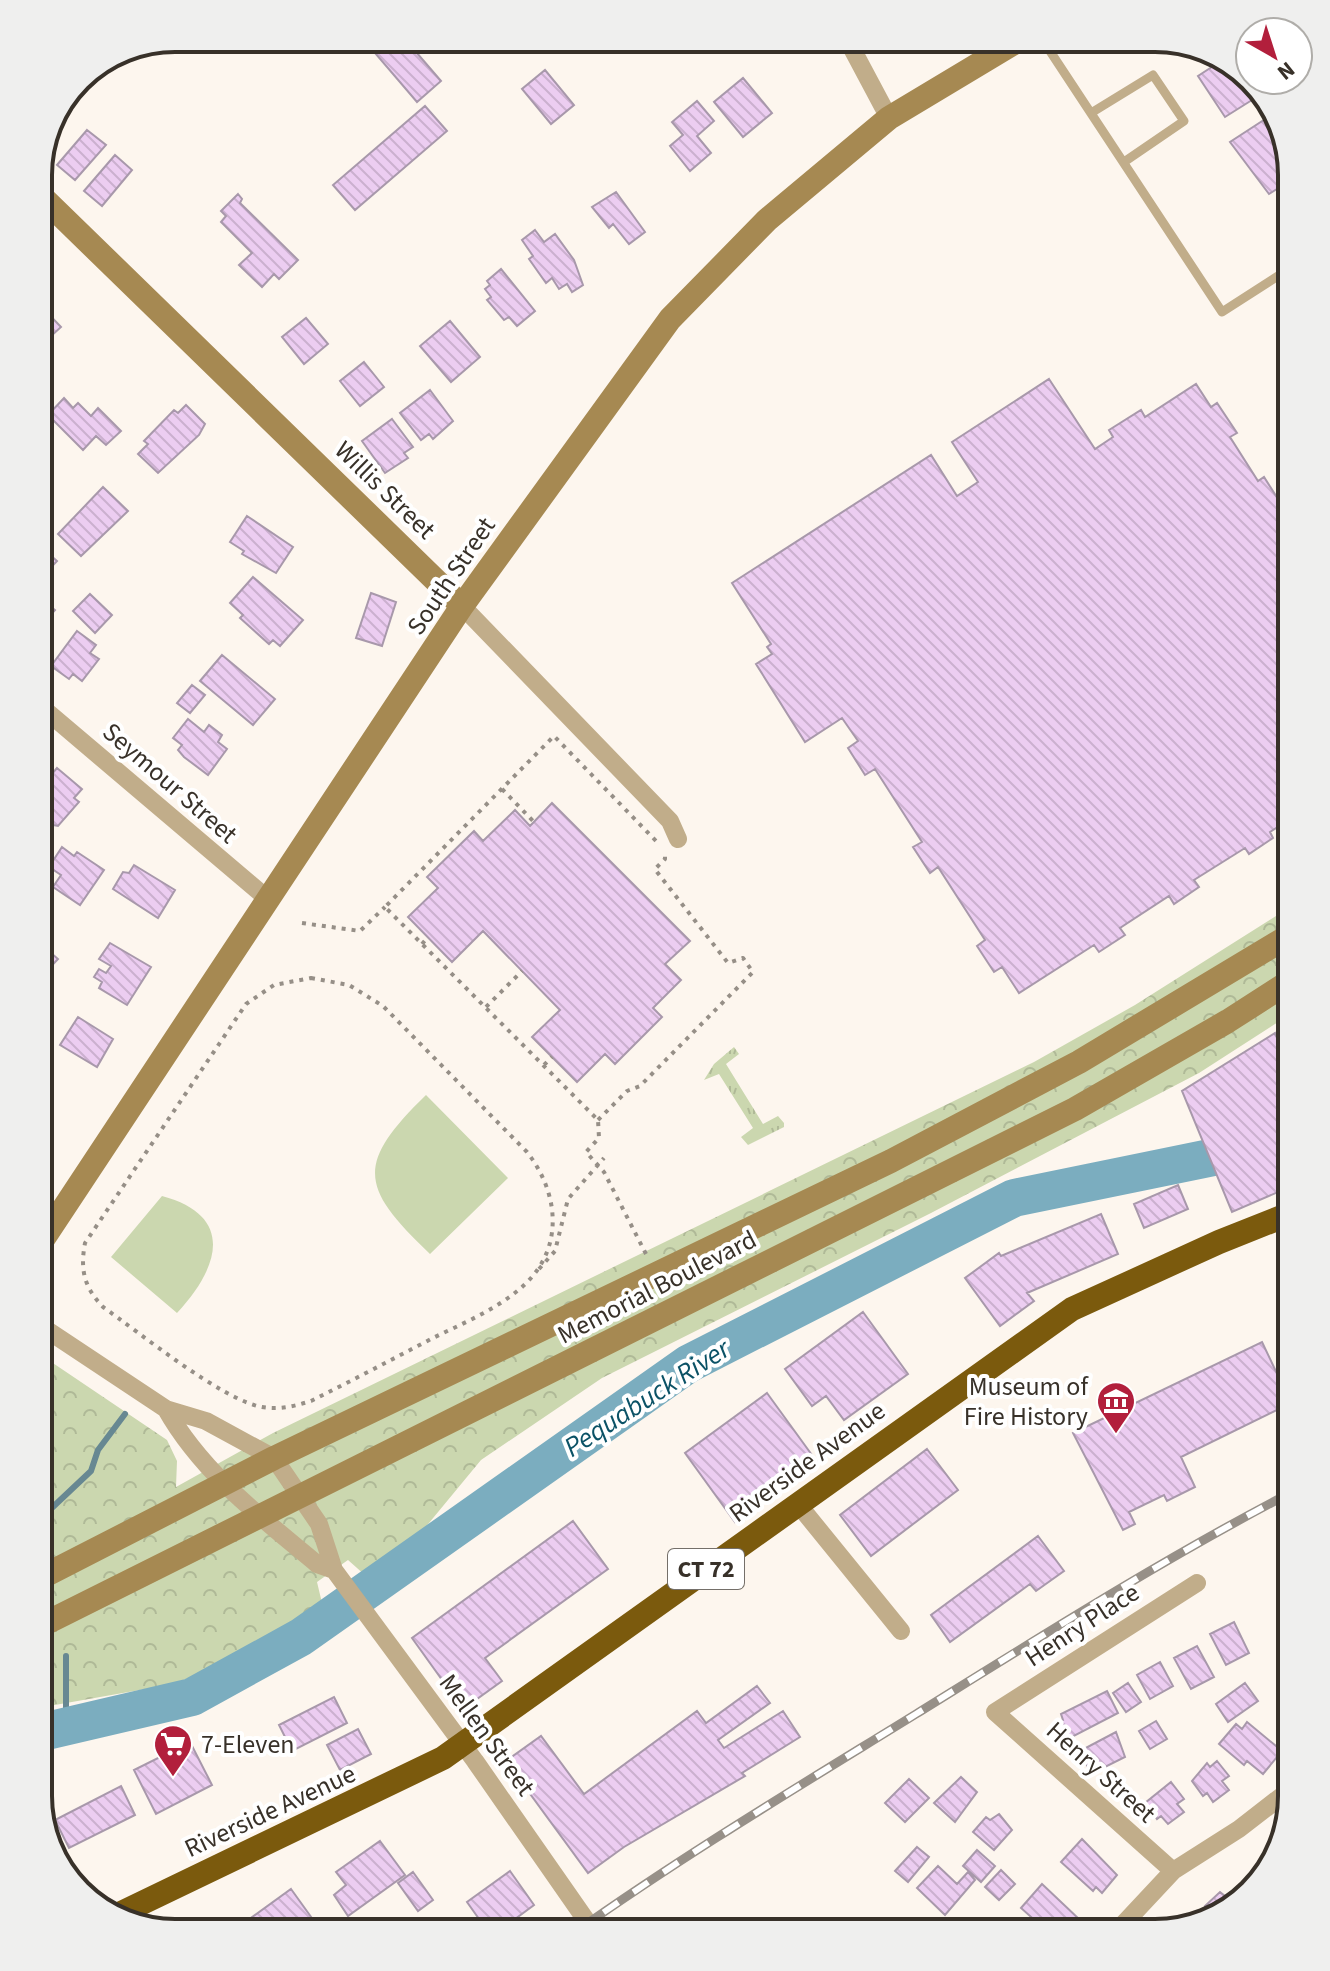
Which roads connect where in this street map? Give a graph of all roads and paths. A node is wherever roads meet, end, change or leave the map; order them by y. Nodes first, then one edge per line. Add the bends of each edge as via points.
1 (854, 52) edge
2 (999, 52) edge
3 (1051, 52) edge
4 (1091, 113) junction
5 (889, 118) junction
6 (1124, 162) junction
7 (52, 207) edge
8 (1278, 276) edge
9 (462, 606) junction
10 (52, 716) edge
11 (502, 789) junction
12 (534, 822) dead end
13 (678, 839) dead end
14 (269, 900) junction
15 (385, 907) junction
16 (302, 923) dead end
17 (428, 937) dead end
18 (1278, 942) edge
19 (422, 944) junction
20 (522, 971) dead end
21 (1278, 989) edge
22 (486, 1007) junction
23 (552, 1057) dead end
24 (544, 1065) junction
25 (598, 1120) junction
26 (604, 1158) dead end
27 (597, 1165) junction
28 (1278, 1219) edge
29 (52, 1226) edge
30 (646, 1254) dead end
31 (533, 1274) junction
32 (52, 1333) edge
33 (166, 1409) junction
34 (274, 1458) junction
35 (224, 1484) junction
36 (303, 1497) junction
37 (797, 1503) junction
38 (261, 1517) junction
39 (334, 1570) junction
40 (52, 1572) edge
41 (1197, 1583) dead end
42 (52, 1620) edge
43 (901, 1631) dead end
44 (995, 1712) joint
45 (462, 1744) junction
46 (1278, 1799) edge
47 (1173, 1871) junction
48 (129, 1909) edge
49 (585, 1919) edge
50 (1128, 1919) edge

1 - 5 street
2 - 5 main road, South Street
3 - 4 lane
4 - 6 lane
4 - 6 lane via 1153,75 1176,109 1184,121
5 - 9 main road, South Street via 767,220 670,319
6 - 8 lane via 1222,312
7 - 9 main road, Willis Street
9 - 13 street, Willis Street via 670,821
9 - 14 main road, South Street
10 - 14 street, Seymour Street
11 - 12 path
11 - 15 path
11 - 25 path via 554,736 664,851 665,859 655,869 728,963 743,958 752,968 752,974 640,1086 627,1091
14 - 29 main road, South Street
15 - 16 path via 360,931
15 - 19 path
17 - 19 path
18 - 34 main road, Memorial Boulevard via 1079,1062 891,1161
19 - 22 path
20 - 22 path
21 - 36 main road, Memorial Boulevard via 1075,1109
22 - 24 path
23 - 24 path
24 - 25 path
25 - 27 path via 599,1138 586,1152
26 - 27 path
27 - 30 path
27 - 31 path via 568,1199 555,1251
28 - 37 highway, Riverside Avenue / CT 72 via 1072,1309
31 - 31 path via 545,1257 553,1229 552,1195 541,1170 383,1006 349,985 311,978 274,985 246,1004 85,1243 82,1260 90,1294 103,1307 231,1396 286,1408 340,1386 503,1301
32 - 33 street, Mellen Street
33 - 34 street, Mellen Street via 206,1421
33 - 35 street, Mellen Street via 181,1436
34 - 35 main road, Memorial Boulevard
34 - 36 street, Mellen Street
35 - 38 street, Mellen Street
35 - 40 main road, Memorial Boulevard
36 - 38 main road, Memorial Boulevard
36 - 39 street, Mellen Street via 319,1524
37 - 43 street
37 - 45 highway, Riverside Avenue / CT 72
38 - 39 street, Mellen Street via 317,1564
38 - 42 main road, Memorial Boulevard
39 - 45 street, Mellen Street
41 - 44 street, Henry Place
44 - 47 street, Henry Street
45 - 48 highway, Riverside Avenue / CT 72 via 400,1780
45 - 49 street, Mellen Street
46 - 47 street
47 - 50 street

